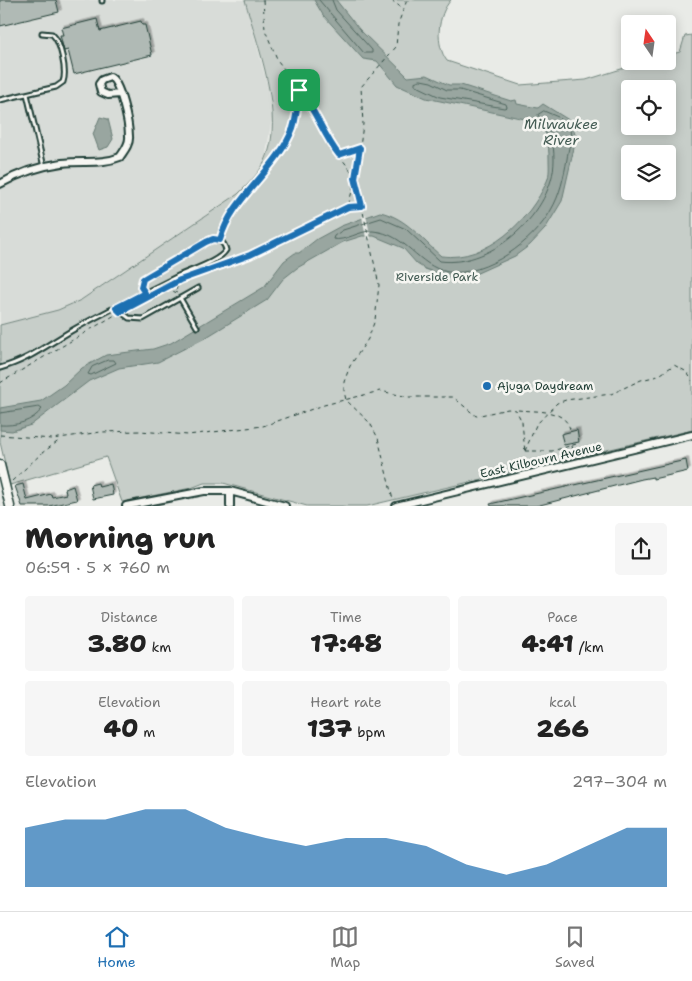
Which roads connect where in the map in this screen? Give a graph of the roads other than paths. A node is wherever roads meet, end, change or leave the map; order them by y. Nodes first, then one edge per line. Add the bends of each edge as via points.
1 (42, 33) dead end
2 (27, 94) junction
3 (120, 94) dead end
4 (0, 100) edge
5 (44, 167) junction
6 (0, 184) edge
7 (198, 288) dead end
8 (145, 293) junction
9 (180, 298) junction
10 (116, 308) junction
11 (197, 327) dead end
12 (0, 368) edge
13 (692, 435) edge
14 (0, 465) edge
15 (230, 491) junction
16 (10, 506) edge
17 (126, 506) edge
18 (230, 506) edge
19 (285, 506) edge
20 (399, 506) edge

1 - 2 lane via 52,34 57,41 64,79 56,87
2 - 4 lane
2 - 5 lane
3 - 5 street via 129,137 120,157 104,162
5 - 6 street via 24,172
7 - 9 lane
8 - 8 lane via 218,259 226,250 225,245 213,239 143,279 141,287
8 - 10 lane
9 - 10 lane via 143,319 129,318
9 - 11 lane
10 - 12 lane via 22,361
13 - 20 street, East Kilbourn Avenue
14 - 16 street
15 - 17 street via 204,491
15 - 18 street
15 - 19 street

